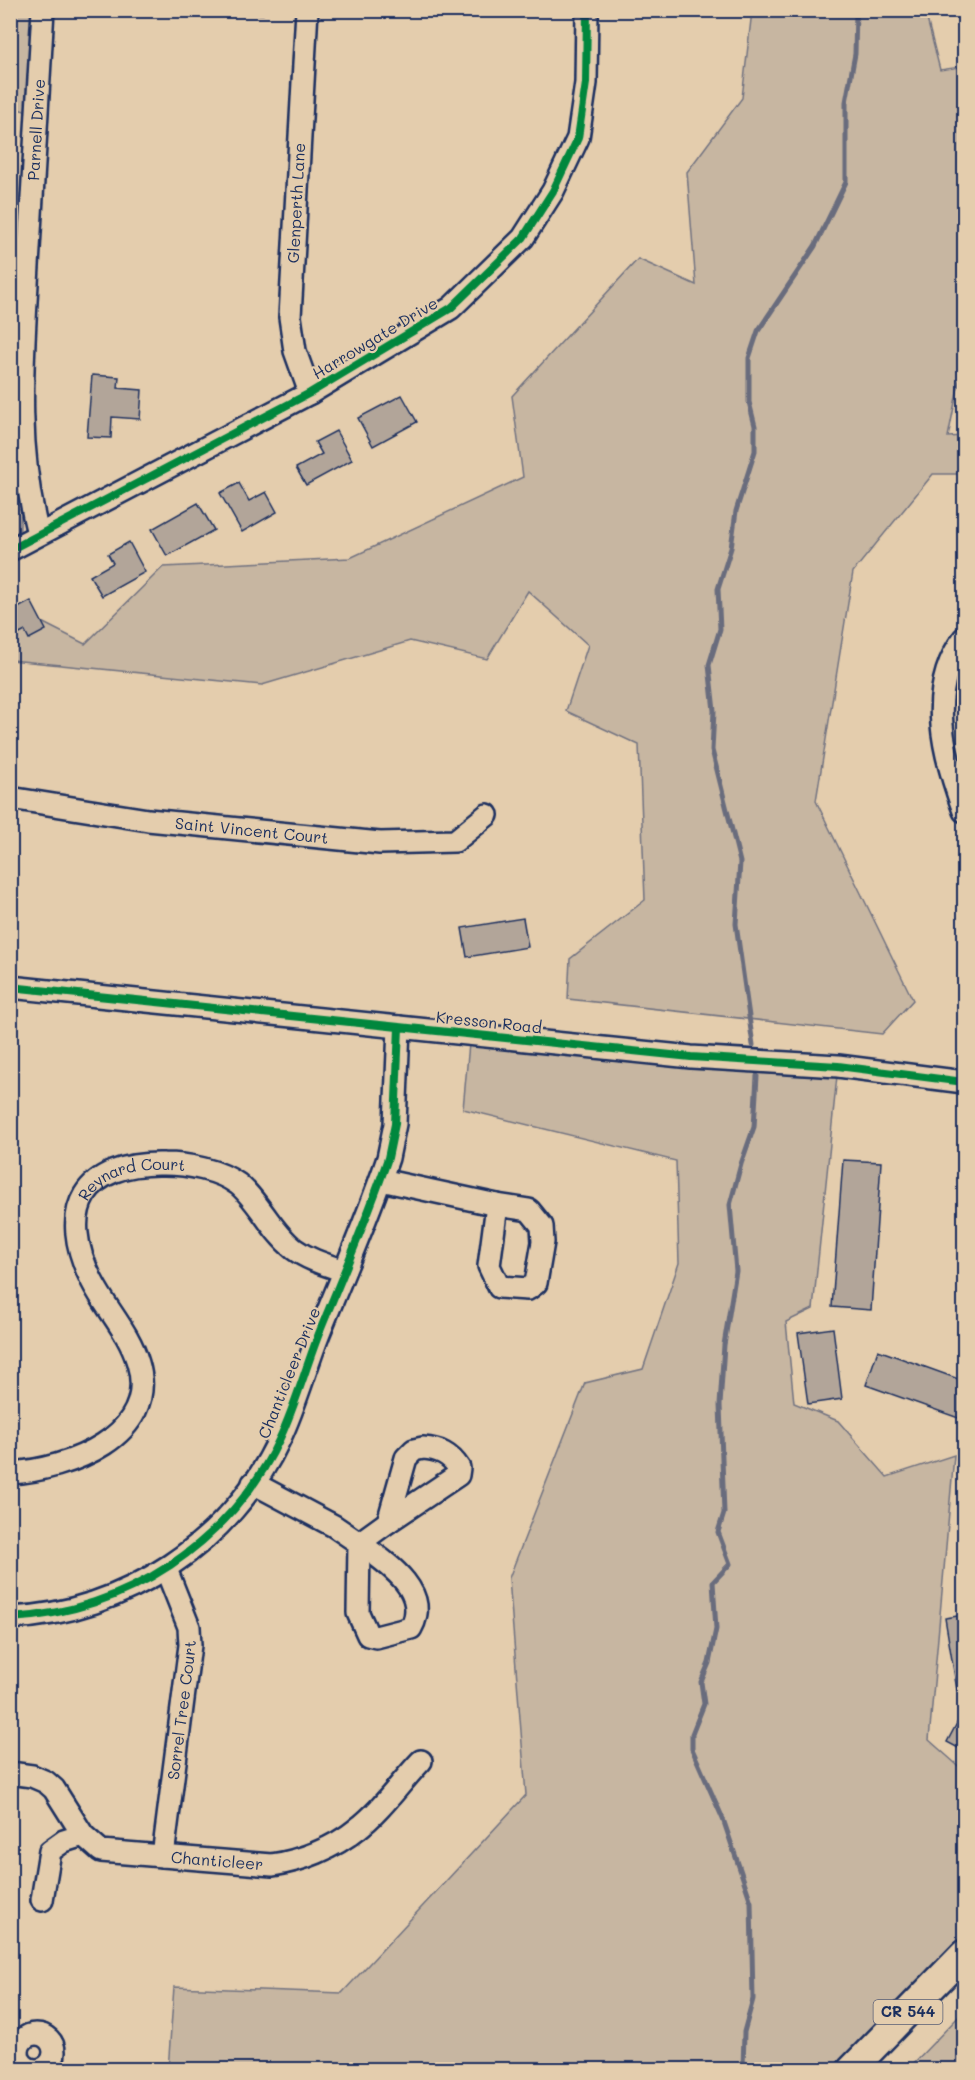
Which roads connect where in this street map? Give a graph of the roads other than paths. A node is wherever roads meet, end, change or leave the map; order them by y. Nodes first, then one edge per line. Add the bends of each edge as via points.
1 (43, 10) edge
2 (307, 10) edge
3 (586, 10) edge
4 (310, 393) junction
5 (38, 534) junction
6 (10, 550) edge
7 (964, 639) edge
8 (10, 798) edge
9 (964, 811) edge
10 (487, 815) dead end
11 (10, 987) edge
12 (399, 1027) junction
13 (964, 1082) edge
14 (381, 1180) junction
15 (497, 1205) dead end
16 (344, 1271) junction
17 (10, 1473) edge
18 (253, 1484) junction
19 (388, 1522) dead end
20 (166, 1569) junction
21 (10, 1618) edge
22 (421, 1761) dead end
23 (10, 1773) edge
24 (83, 1835) junction
25 (163, 1856) junction
26 (42, 1900) dead end
27 (964, 1954) edge
28 (851, 2070) edge

1 - 5 street, Parnell Drive via 21,438
2 - 4 street, Glenperth Lane via 290,317 295,351
3 - 4 street, Harrowgate Drive via 586,82 578,138 553,191 523,238 451,308
4 - 5 street, Harrowgate Drive
5 - 6 street, Harrowgate Drive
7 - 9 street via 946,676 941,703 941,732
8 - 10 street, Saint Vincent Court via 148,820 380,843 454,841
11 - 12 street, Kresson Road
12 - 13 street, Kresson Road via 691,1057 838,1066
12 - 14 street, Chanticleer Drive via 395,1124
14 - 15 street
14 - 16 street, Chanticleer Drive
16 - 17 street, Reynard Court via 295,1249 238,1184 211,1171 138,1163 94,1181 84,1193 76,1235 93,1283 125,1333 138,1363 142,1386 139,1406 122,1430 103,1446 51,1468
16 - 18 street, Chanticleer Drive via 280,1438
18 - 19 street via 359,1543
18 - 20 street, Chanticleer Drive via 231,1513
20 - 21 street, Chanticleer Drive via 137,1586 97,1601
20 - 25 street, Sorrel Tree Court via 189,1627 190,1645
22 - 25 street, Chanticleer via 357,1829 292,1862 272,1865
23 - 24 street, Chanticleer via 46,1782
24 - 25 street, Chanticleer via 101,1851
24 - 26 street via 50,1851
27 - 28 main road, CR 544

